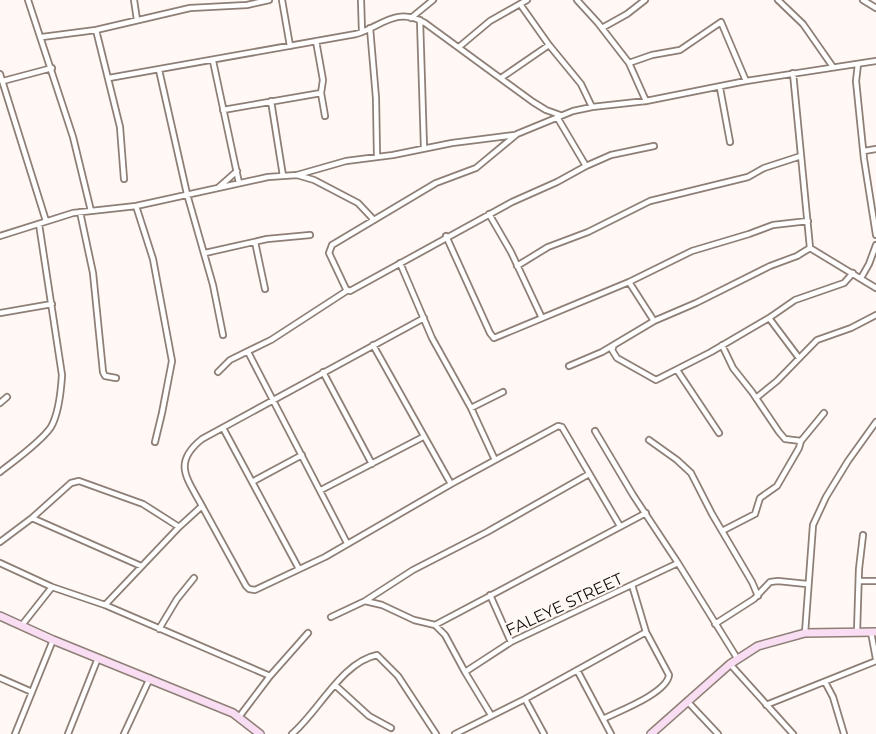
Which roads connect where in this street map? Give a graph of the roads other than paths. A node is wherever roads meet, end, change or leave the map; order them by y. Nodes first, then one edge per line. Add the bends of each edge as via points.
1 (28, 0) edge
2 (134, 0) edge
3 (189, 0) edge
4 (269, 0) edge
5 (282, 0) edge
6 (361, 0) edge
7 (433, 0) edge
8 (527, 0) edge
9 (577, 0) edge
10 (645, 0) edge
11 (778, 0) edge
12 (863, 0) edge
13 (520, 4) junction
14 (190, 8) junction
15 (876, 8) edge
16 (411, 18) junction
17 (137, 20) junction
18 (420, 21) junction
19 (370, 28) junction
20 (602, 28) junction
21 (96, 30) junction
22 (362, 32) junction
23 (42, 37) junction
24 (316, 41) junction
25 (549, 45) junction
26 (290, 46) junction
27 (459, 47) junction
28 (213, 61) junction
29 (876, 61) edge
30 (629, 63) junction
31 (858, 64) junction
32 (832, 67) junction
33 (52, 68) junction
34 (159, 70) junction
35 (0, 74) edge
36 (793, 74) junction
37 (109, 78) junction
38 (501, 78) junction
39 (3, 81) junction
40 (746, 81) junction
41 (720, 88) junction
42 (321, 93) junction
43 (271, 101) junction
44 (646, 101) junction
45 (592, 107) junction
46 (223, 110) junction
47 (325, 116) dead end
48 (559, 117) junction
49 (517, 134) junction
50 (495, 139) junction
51 (730, 142) dead end
52 (654, 146) dead end
53 (500, 147) junction
54 (424, 148) junction
55 (876, 149) edge
56 (864, 151) junction
57 (377, 156) junction
58 (801, 156) junction
59 (586, 166) junction
60 (237, 171) junction
61 (297, 175) junction
62 (283, 176) junction
63 (124, 179) dead end
64 (239, 183) junction
65 (218, 188) junction
66 (188, 194) junction
67 (136, 206) junction
68 (91, 211) junction
69 (80, 212) junction
70 (489, 214) junction
71 (374, 220) junction
72 (46, 221) junction
73 (808, 221) junction
74 (39, 224) junction
75 (310, 235) dead end
76 (876, 235) edge
77 (0, 236) edge
78 (446, 236) junction
79 (255, 242) junction
80 (876, 245) edge
81 (810, 248) junction
82 (205, 252) junction
83 (400, 263) junction
84 (517, 266) junction
85 (853, 273) junction
86 (863, 278) junction
87 (629, 282) junction
88 (876, 288) edge
89 (265, 289) dead end
90 (348, 290) junction
91 (52, 304) junction
92 (0, 313) edge
93 (876, 315) edge
94 (424, 318) junction
95 (542, 318) junction
96 (769, 318) junction
97 (654, 321) junction
98 (223, 335) dead end
99 (373, 345) junction
100 (614, 345) junction
101 (722, 345) junction
102 (248, 352) junction
103 (799, 358) junction
104 (569, 366) dead end
105 (677, 370) junction
106 (218, 372) dead end
107 (323, 372) junction
108 (116, 378) dead end
109 (503, 392) dead end
110 (7, 398) dead end
111 (756, 398) junction
112 (273, 400) junction
113 (0, 403) edge
114 (471, 408) junction
115 (824, 413) dead end
116 (876, 422) edge
117 (223, 428) junction
118 (595, 431) dead end
119 (720, 433) dead end
120 (423, 437) junction
121 (649, 440) dead end
122 (801, 441) junction
123 (155, 442) dead end
124 (302, 455) junction
125 (495, 460) junction
126 (372, 464) junction
127 (0, 472) edge
128 (589, 474) junction
129 (252, 482) junction
130 (451, 484) junction
131 (321, 490) junction
132 (202, 506) junction
133 (646, 513) junction
134 (32, 518) junction
135 (620, 526) junction
136 (179, 527) junction
137 (722, 531) junction
138 (863, 535) dead end
139 (0, 542) edge
140 (347, 543) junction
141 (0, 563) edge
142 (678, 563) junction
143 (141, 566) junction
144 (299, 569) junction
145 (194, 578) dead end
146 (859, 581) junction
147 (876, 581) edge
148 (807, 584) junction
149 (632, 585) junction
150 (52, 587) junction
151 (490, 595) junction
152 (758, 596) junction
153 (364, 601) junction
154 (105, 606) junction
155 (0, 616) edge
156 (331, 617) dead end
157 (715, 624) junction
158 (435, 625) junction
159 (22, 626) junction
160 (159, 629) junction
161 (646, 632) junction
162 (857, 632) junction
163 (873, 632) edge
164 (309, 633) dead end
165 (805, 633) junction
166 (53, 640) junction
167 (511, 642) junction
168 (98, 658) junction
169 (737, 658) junction
170 (876, 660) edge
171 (730, 664) junction
172 (577, 669) junction
173 (465, 672) junction
174 (270, 676) junction
175 (0, 678) edge
176 (150, 678) junction
177 (825, 682) junction
178 (335, 686) junction
179 (32, 692) junction
180 (525, 699) junction
181 (687, 701) junction
182 (766, 705) junction
183 (491, 715) junction
184 (239, 717) junction
185 (603, 719) junction
186 (390, 728) dead end
187 (15, 734) edge
188 (68, 734) edge
189 (124, 734) edge
190 (261, 734) edge
191 (292, 734) edge
192 (436, 734) edge
193 (455, 734) edge
194 (544, 734) edge
195 (611, 734) edge
196 (651, 734) edge
197 (718, 734) edge
198 (793, 734) edge
199 (844, 734) edge

1 - 23 street
2 - 17 street
3 - 14 street
4 - 14 street
5 - 26 street
6 - 22 street
7 - 16 street
8 - 13 street
9 - 20 street
10 - 20 street
11 - 32 street via 803,24
12 - 15 street
13 - 25 street
13 - 27 street via 490,21
14 - 17 street
16 - 18 street
16 - 19 street via 391,18
17 - 21 street
18 - 27 street
18 - 54 street
19 - 22 street
19 - 57 street
20 - 30 street
21 - 23 street
21 - 37 street
22 - 24 street
23 - 33 street
24 - 26 street
24 - 42 street via 323,80
25 - 38 street
25 - 45 street via 581,84
26 - 28 street
27 - 38 street
28 - 34 street
28 - 46 street
29 - 31 street
30 - 40 street via 680,50 722,22
30 - 44 street
31 - 32 street
31 - 56 street via 856,81
32 - 36 street
33 - 39 street
33 - 68 street via 74,137
34 - 37 street
34 - 66 street
35 - 39 street
36 - 40 street
36 - 58 street
37 - 63 street via 120,127
38 - 48 street
39 - 72 street
40 - 41 street
41 - 44 street
41 - 51 street
42 - 43 street
42 - 47 street
43 - 46 street
43 - 62 street
44 - 45 street
45 - 48 street
46 - 60 street
48 - 49 street
48 - 59 street
49 - 50 street
49 - 53 street
50 - 53 street
50 - 54 street
52 - 59 street via 611,155
53 - 71 street via 476,168 436,183
54 - 57 street
55 - 56 street
56 - 76 street
57 - 61 street
58 - 73 street
58 - 84 street via 748,177 650,201 548,247
59 - 70 street
60 - 64 street
60 - 65 street
61 - 62 street
61 - 71 street via 358,203
62 - 64 street
64 - 65 street
65 - 66 street
66 - 67 street
66 - 82 street
67 - 68 street
67 - 123 street via 153,259 172,361
68 - 69 street
69 - 72 street
69 - 108 street via 93,273 103,372
70 - 78 street
70 - 84 street
71 - 90 street via 328,251
72 - 74 street
73 - 81 street
73 - 87 street via 773,225 692,251
74 - 77 street
74 - 91 street
75 - 79 street
78 - 83 street
78 - 95 street via 494,338
79 - 82 street
79 - 89 street
80 - 86 street
81 - 85 street
81 - 97 street
82 - 98 street
83 - 90 street
83 - 94 street
84 - 95 street
85 - 86 street
85 - 96 street via 844,283 800,298
86 - 88 street
87 - 95 street
87 - 97 street
90 - 102 street via 286,332
91 - 92 street
91 - 127 street via 62,375 57,409 51,427
93 - 103 street via 817,340
94 - 99 street
94 - 114 street
96 - 101 street
96 - 103 street
97 - 100 street
99 - 107 street
99 - 120 street
100 - 104 street
100 - 105 street via 612,350 617,358 653,380
101 - 105 street
101 - 111 street
102 - 106 street via 225,363
102 - 112 street
103 - 111 street
105 - 119 street
107 - 112 street
107 - 126 street
109 - 114 street
110 - 113 street
111 - 122 street via 782,436
112 - 117 street
112 - 124 street
114 - 125 street
115 - 122 street
116 - 148 street via 815,518
117 - 129 street
117 - 132 street via 191,448 184,464
118 - 133 street
120 - 126 street
120 - 130 street
121 - 137 street via 691,473
122 - 137 street via 777,486 762,496 755,514
124 - 129 street
124 - 131 street
125 - 128 street via 558,426
125 - 130 street
126 - 131 street
128 - 135 street
128 - 153 street
129 - 144 street
130 - 140 street
131 - 140 street
132 - 136 street
132 - 144 street via 249,589 255,590
133 - 135 street
133 - 142 street
134 - 136 street via 79,481 143,504
134 - 139 street
134 - 143 street
135 - 151 street
136 - 143 street
137 - 152 street
138 - 146 street
140 - 144 street
141 - 150 street
142 - 149 street, FALEYE STREET
142 - 157 street
143 - 154 street
145 - 160 street
146 - 147 street
146 - 162 street
148 - 152 street via 774,580
148 - 165 street
149 - 161 street
149 - 167 street, FALEYE STREET
150 - 154 street
150 - 159 street
151 - 158 street
151 - 167 street
152 - 157 street
153 - 156 street
153 - 158 street
154 - 160 street
155 - 159 street
157 - 169 street
158 - 173 street via 445,635
159 - 166 street
160 - 174 street
161 - 172 street
161 - 185 street via 669,679 647,698
162 - 163 street
162 - 165 street
163 - 170 street
164 - 174 street
165 - 169 street via 758,646
166 - 168 street
166 - 179 street
167 - 173 street, FALEYE STREET
168 - 176 street
168 - 188 street
169 - 171 street
170 - 177 street
171 - 181 street
171 - 182 street
172 - 180 street
172 - 185 street
173 - 183 street
174 - 184 street
175 - 179 street
176 - 184 street
176 - 189 street
177 - 182 street
177 - 199 street via 834,696
178 - 186 street via 369,716
178 - 191 street
178 - 192 street via 359,661 380,656
179 - 187 street
180 - 183 street
180 - 194 street
181 - 196 street
181 - 197 street
182 - 198 street
183 - 193 street
184 - 190 street
185 - 195 street

